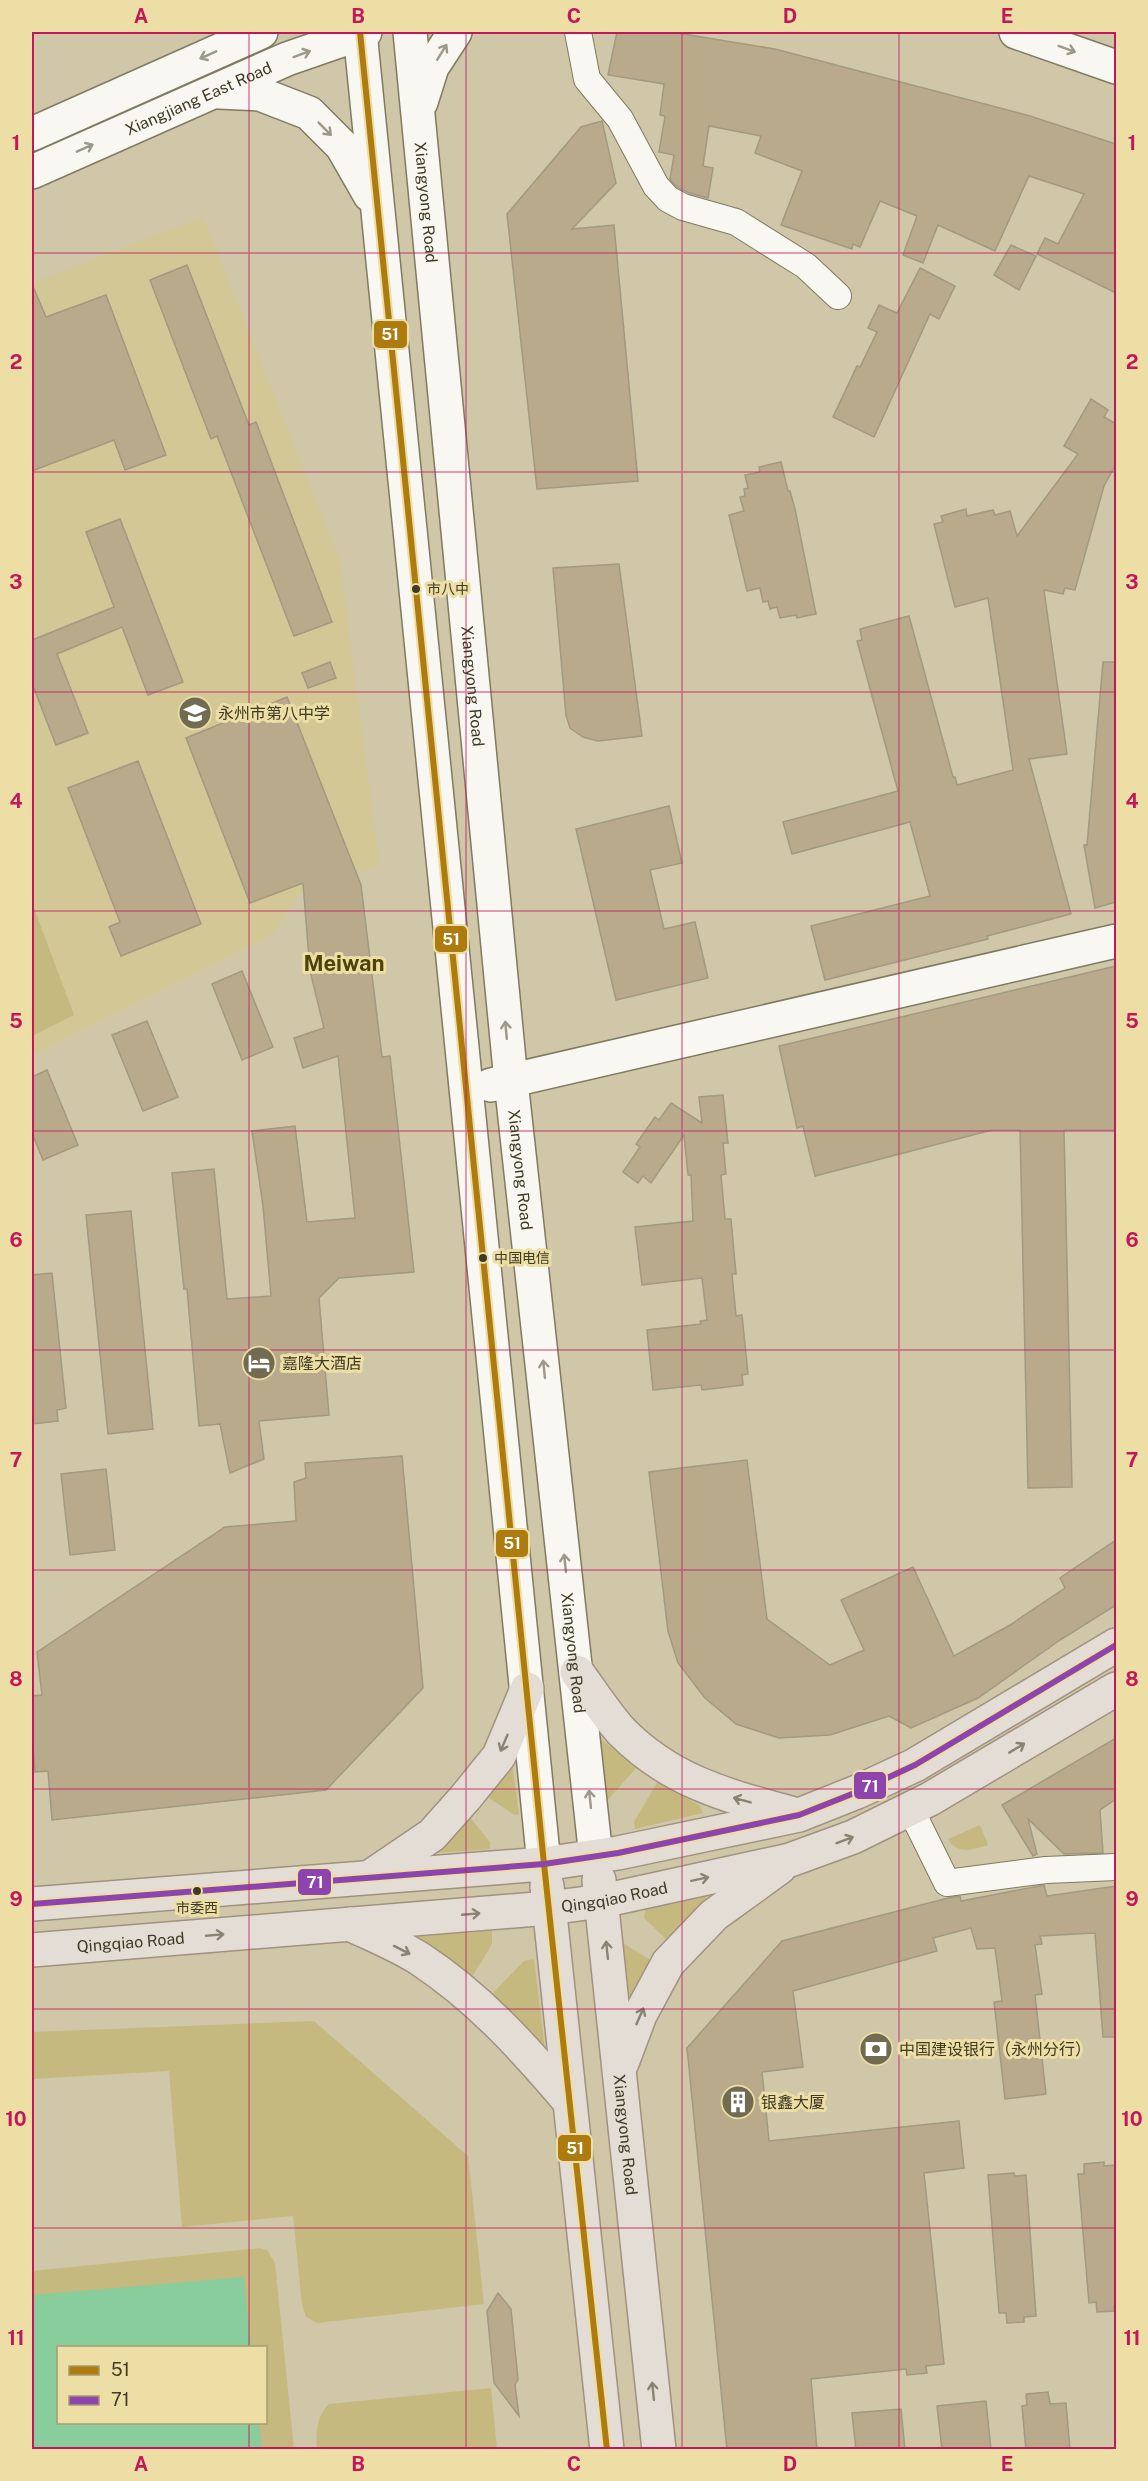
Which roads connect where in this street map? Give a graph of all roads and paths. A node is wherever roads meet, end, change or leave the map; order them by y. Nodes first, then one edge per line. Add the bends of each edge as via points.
1 (261, 32) edge
2 (361, 32) edge
3 (410, 32) edge
4 (455, 32) edge
5 (578, 32) edge
6 (1016, 32) edge
7 (1116, 67) edge
8 (214, 92) junction
9 (418, 112) junction
10 (32, 134) edge
11 (32, 172) edge
12 (376, 207) junction
13 (838, 296) dead end
14 (1116, 940) edge
15 (511, 1081) junction
16 (466, 1091) junction
17 (1116, 1645) edge
18 (577, 1672) junction
19 (527, 1689) junction
20 (1116, 1689) edge
21 (911, 1810) junction
22 (790, 1818) junction
23 (596, 1857) junction
24 (790, 1860) junction
25 (544, 1864) junction
26 (1116, 1868) edge
27 (363, 1877) junction
28 (602, 1901) junction
29 (32, 1904) edge
30 (549, 1908) junction
31 (354, 1923) junction
32 (32, 1950) edge
33 (619, 2070) junction
34 (569, 2101) junction
35 (607, 2450) edge
36 (658, 2450) edge

1 -> 10 main road
8 -> 2 main road, Xiangjiang East Road
2 - 12 main road
3 - 9 main road, Xiangyong Road
9 -> 4 main road via 432,67
5 - 13 street via 587,79 620,119 656,186 668,199 736,222 806,266
6 -> 7 main road
11 -> 8 main road, Xiangjiang East Road
8 -> 12 main road via 260,94 309,113 342,146
15 -> 9 main road, Xiangyong Road
12 - 16 main road
14 - 15 main road
15 - 16 main road
18 -> 15 main road, Xiangyong Road
16 - 19 main road
17 - 22 main road via 915,1765
22 -> 18 main road via 724,1796 669,1770 621,1730
23 -> 18 main road, Xiangyong Road
19 - 25 main road
19 -> 27 main road via 499,1756 465,1798 432,1835
21 -> 20 main road, Qingqiao Road
24 -> 21 main road, Qingqiao Road
21 - 26 street via 947,1883 1046,1870
22 - 23 main road
22 - 24 main road
23 - 25 main road
23 - 28 main road, Xiangyong Road
28 -> 24 main road, Qingqiao Road
33 -> 24 main road via 640,2015 668,1962 714,1915
25 - 27 main road
25 - 30 main road
27 - 29 main road
27 - 31 main road
28 - 30 main road, Qingqiao Road
33 -> 28 main road, Xiangyong Road
31 -> 30 main road, Qingqiao Road
30 - 34 main road
32 -> 31 main road, Qingqiao Road
31 -> 34 main road via 418,1958 470,1996 519,2043
36 -> 33 main road, Xiangyong Road
34 - 35 main road

